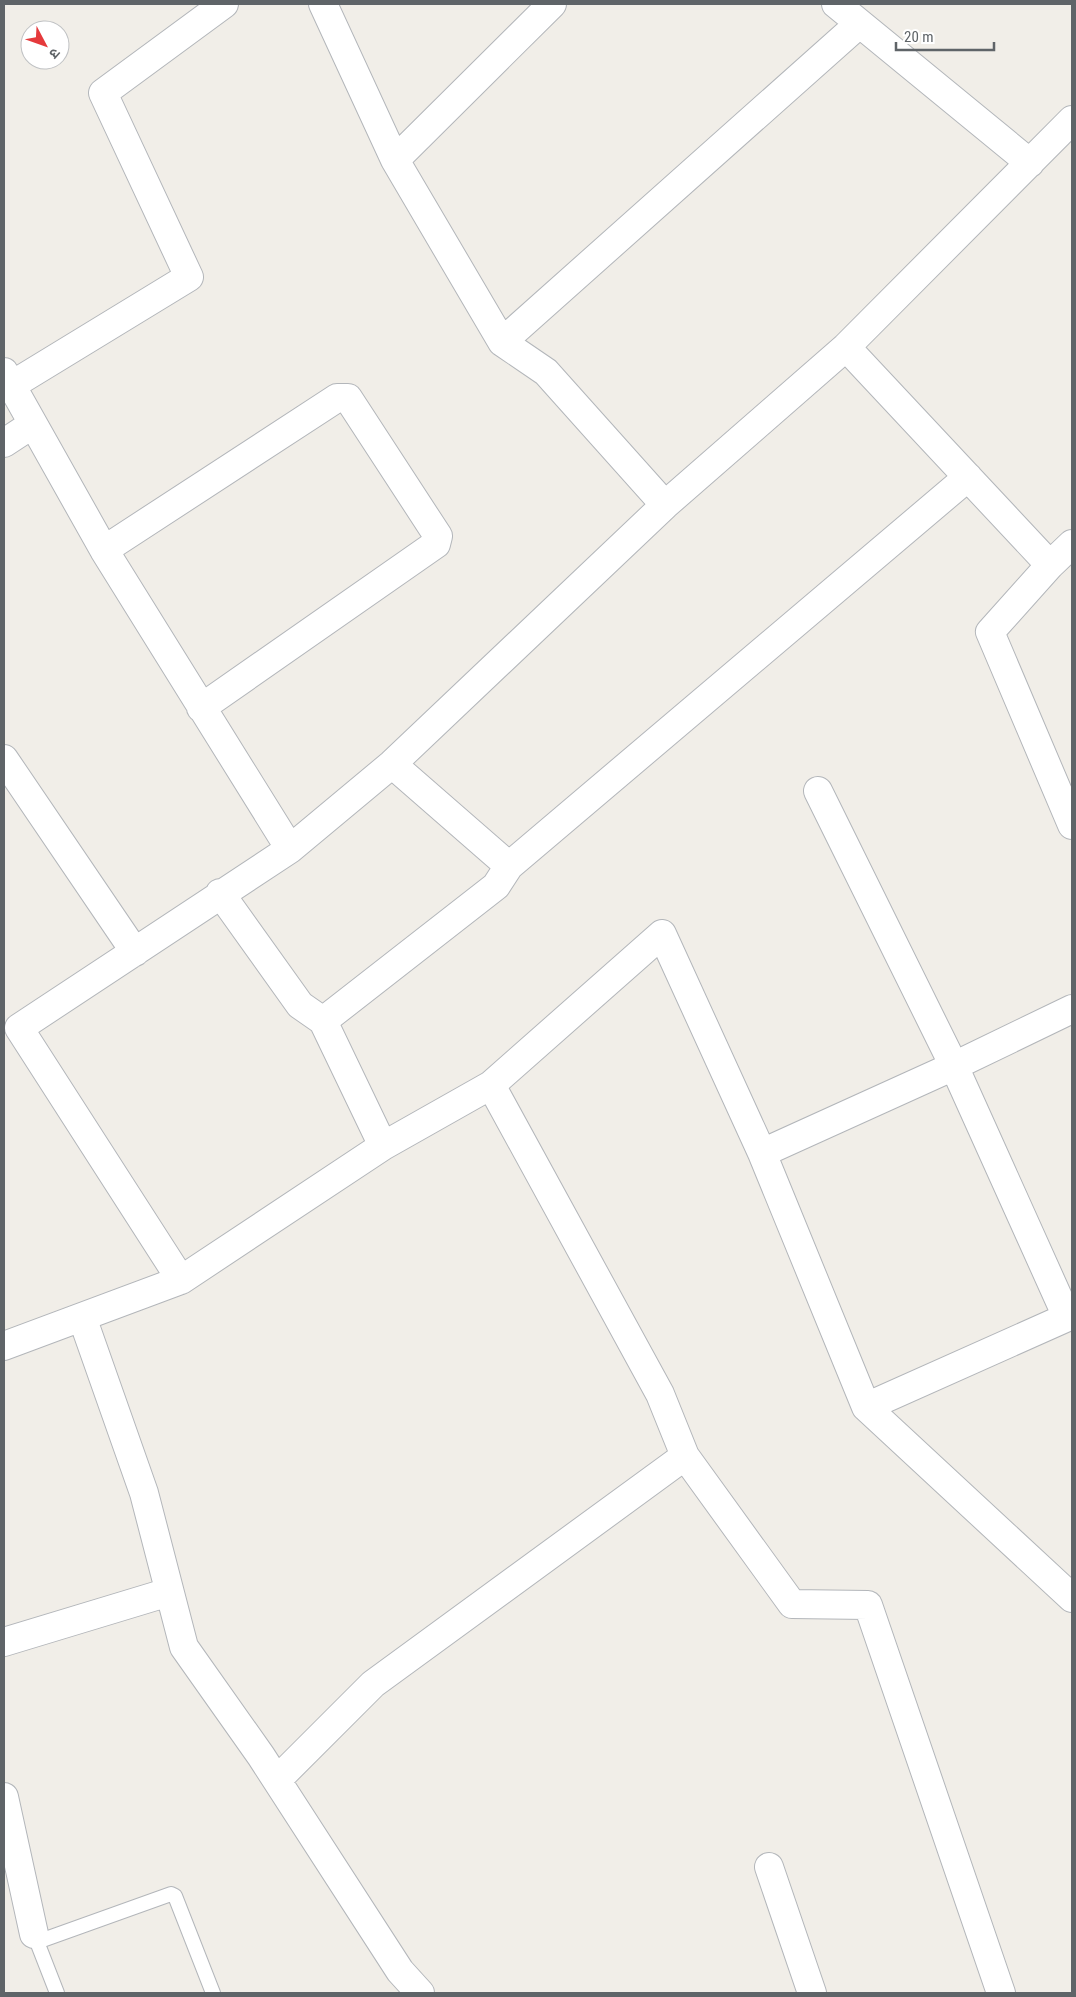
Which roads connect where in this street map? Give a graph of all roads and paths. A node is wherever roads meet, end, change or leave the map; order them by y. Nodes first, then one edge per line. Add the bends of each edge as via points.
1 (224, 4) edge
2 (323, 4) edge
3 (552, 4) edge
4 (836, 4) edge
5 (859, 24) junction
6 (1072, 120) edge
7 (395, 160) junction
8 (1030, 163) junction
9 (502, 342) junction
10 (846, 347) junction
11 (8, 378) edge
12 (33, 424) junction
13 (4, 443) edge
14 (968, 476) junction
15 (665, 505) junction
16 (1072, 544) edge
17 (104, 550) junction
18 (1050, 565) junction
19 (201, 708) junction
20 (4, 759) edge
21 (392, 764) junction
22 (818, 791) dead end
23 (1072, 825) edge
24 (290, 849) junction
25 (509, 866) junction
26 (220, 893) junction
27 (135, 952) junction
28 (1072, 1009) edge
29 (324, 1022) junction
30 (11, 1028) edge
31 (954, 1066) junction
32 (491, 1085) junction
33 (383, 1146) junction
34 (762, 1154) junction
35 (181, 1280) junction
36 (1070, 1316) edge
37 (82, 1317) junction
38 (4, 1346) edge
39 (866, 1407) junction
40 (685, 1456) junction
41 (170, 1592) junction
42 (1072, 1598) edge
43 (4, 1642) edge
44 (276, 1780) junction
45 (4, 1797) edge
46 (769, 1867) dead end
47 (36, 1938) junction
48 (57, 1993) edge
49 (213, 1993) edge
50 (420, 1993) edge
51 (812, 1993) edge
52 (1001, 1993) edge

1 - 11 street via 103,93 189,277
2 - 7 street
3 - 7 street
4 - 5 street
5 - 8 street
5 - 9 street
6 - 8 street
7 - 9 street
8 - 10 street
9 - 15 street via 546,372
10 - 14 street
10 - 15 street
11 - 12 street
12 - 13 street
12 - 17 street
14 - 18 street
14 - 25 street
15 - 21 street
16 - 18 street
17 - 19 street
17 - 19 street via 337,398 348,398 438,536 436,544
18 - 23 street via 990,632
19 - 24 street
20 - 27 street
21 - 24 street
21 - 25 street
22 - 31 street
24 - 26 street
25 - 29 street via 496,886
26 - 27 street
26 - 29 street via 300,1005
27 - 30 street
28 - 31 street
29 - 33 street
30 - 35 street
31 - 34 street
31 - 36 street
32 - 33 street
32 - 34 street via 662,934
32 - 40 street via 660,1394
33 - 35 street
34 - 39 street
35 - 37 street
36 - 39 street
37 - 38 street
37 - 41 street via 144,1493
39 - 42 street
40 - 44 street via 373,1684
40 - 52 street via 792,1604 868,1605
41 - 43 street
41 - 44 street via 184,1647
44 - 50 street via 394,1962
45 - 47 street
46 - 51 street
47 - 48 lane
47 - 49 lane via 171,1894 176,1896

